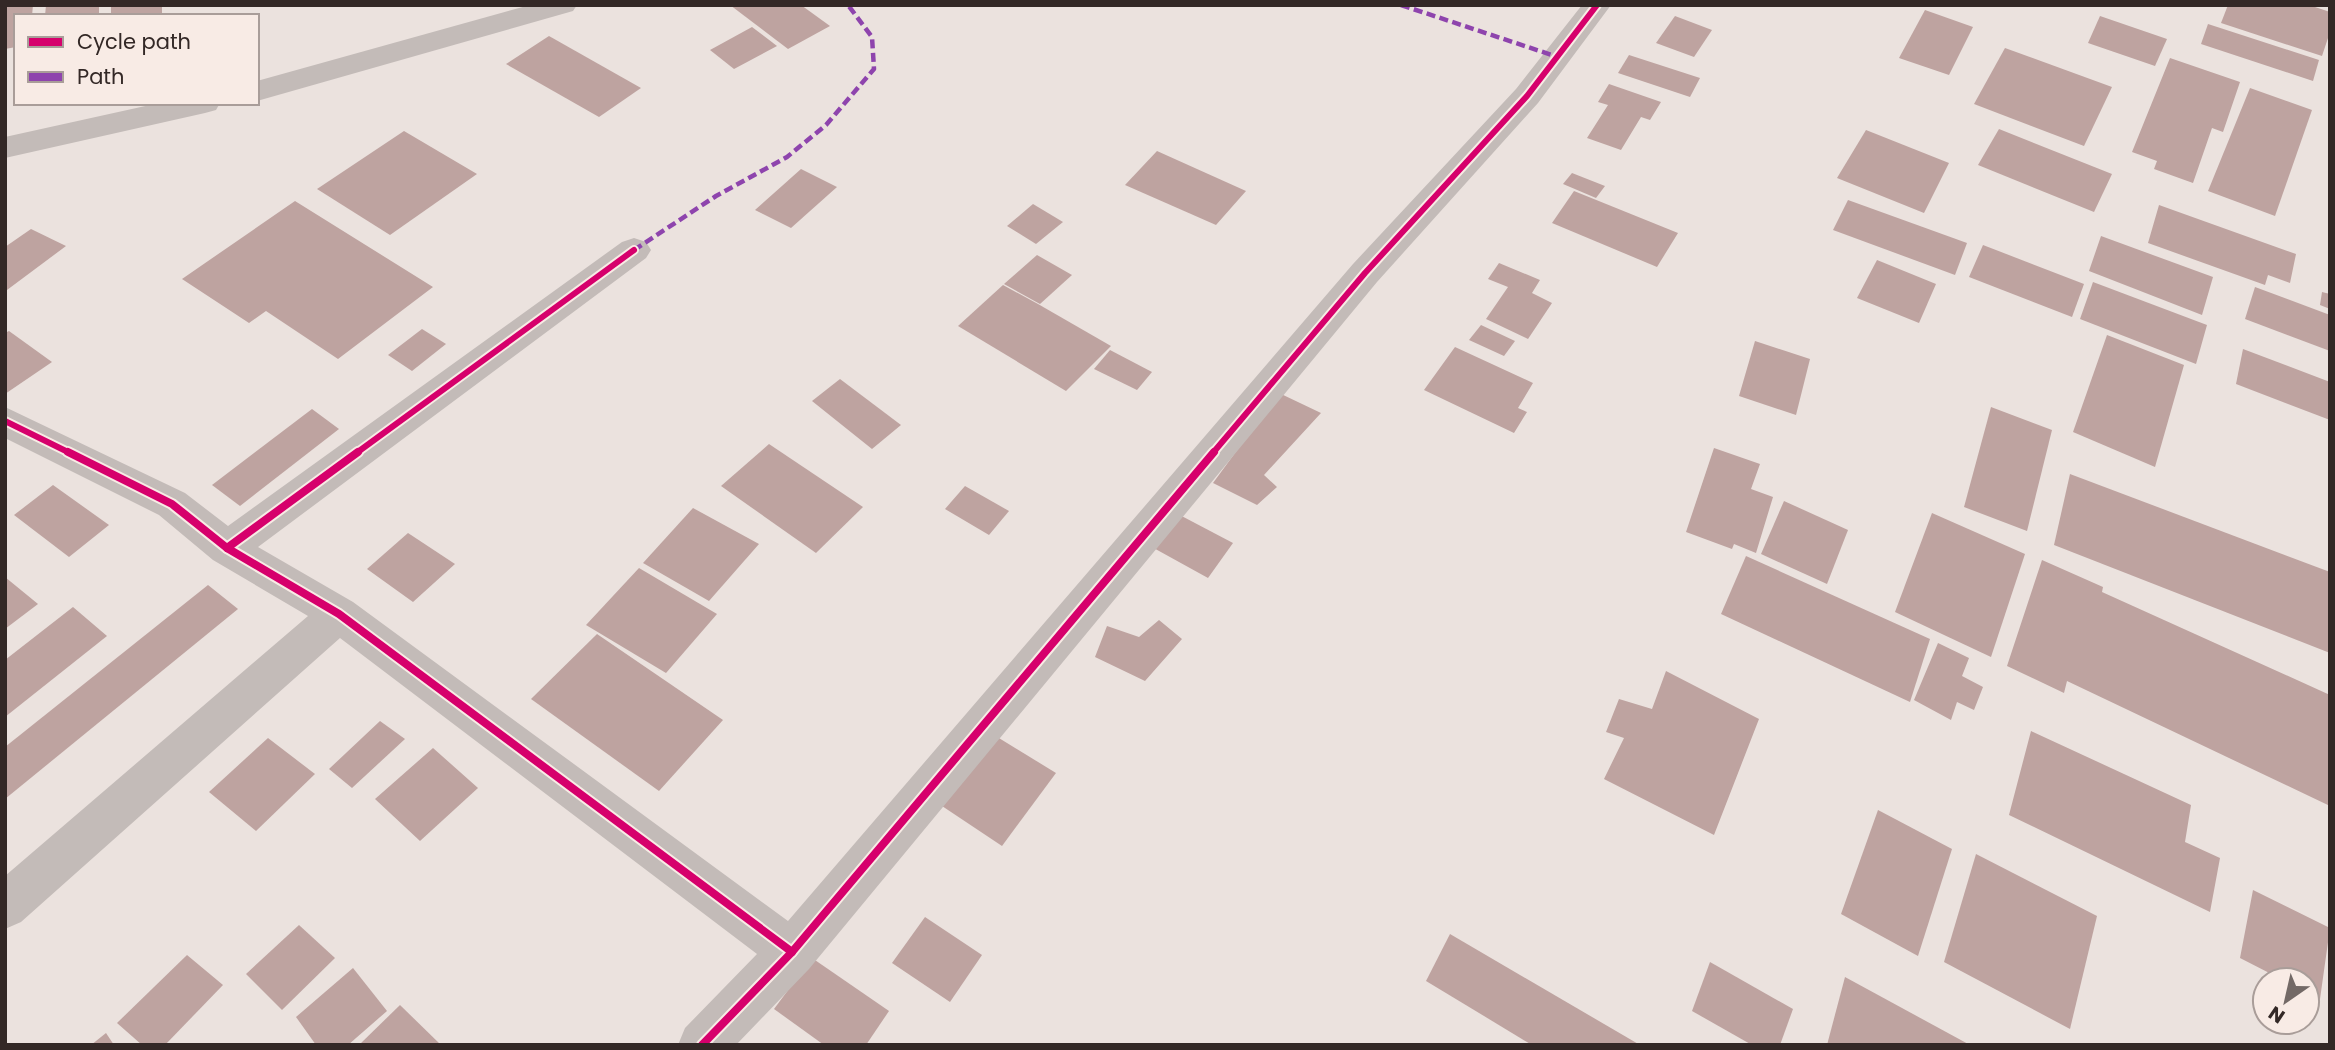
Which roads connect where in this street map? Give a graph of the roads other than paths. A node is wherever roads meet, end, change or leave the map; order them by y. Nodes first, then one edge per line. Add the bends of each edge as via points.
1 (563, 5) edge
2 (1597, 5) edge
3 (259, 90) edge
4 (196, 105) edge
5 (5, 148) edge
6 (634, 250) dead end
7 (5, 421) edge
8 (228, 548) junction
9 (339, 614) junction
10 (5, 906) edge
11 (792, 952) junction
12 (702, 1045) edge

1 - 3 street
2 - 11 street via 1527,96 1365,273
4 - 5 street
6 - 8 street
7 - 8 street via 172,504
8 - 9 street
9 - 10 street
9 - 11 street
11 - 12 street

